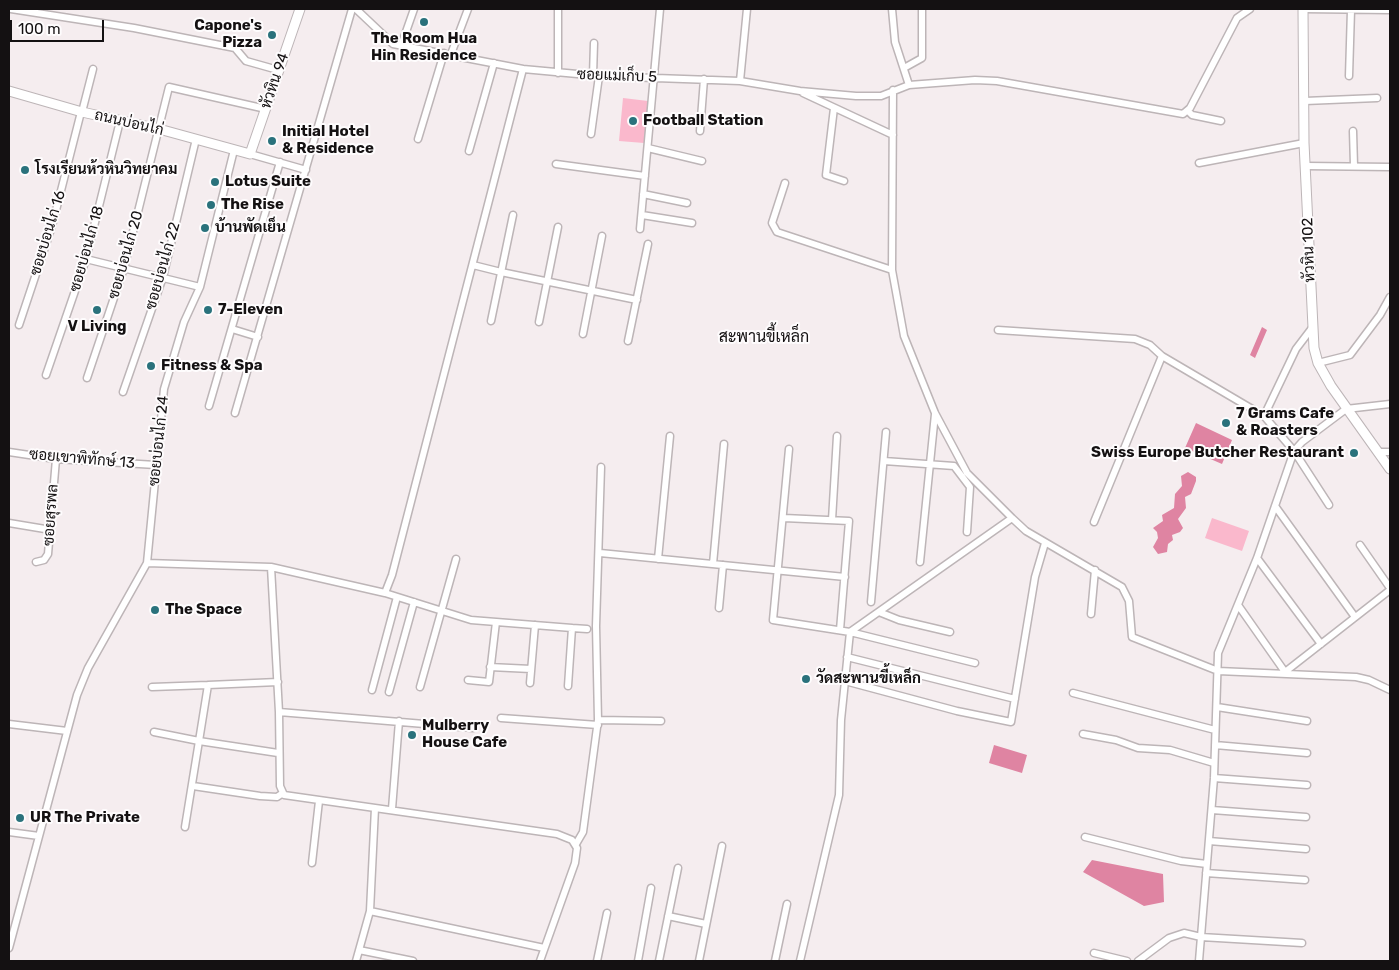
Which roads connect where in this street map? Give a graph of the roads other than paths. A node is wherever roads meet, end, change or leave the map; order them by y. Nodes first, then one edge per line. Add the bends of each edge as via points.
1 (10, 9) edge
2 (300, 9) edge
3 (357, 9) edge
4 (414, 9) edge
5 (468, 9) edge
6 (558, 9) edge
7 (660, 9) edge
8 (747, 9) edge
9 (892, 9) edge
10 (922, 9) edge
11 (1250, 9) edge
12 (1303, 9) edge
13 (35, 10) edge
14 (1351, 10) edge
15 (1390, 10) edge
16 (594, 43) dead end
17 (401, 46) junction
18 (447, 53) junction
19 (494, 63) junction
20 (904, 68) junction
21 (94, 69) dead end
22 (522, 69) junction
23 (278, 70) junction
24 (558, 73) junction
25 (596, 76) junction
26 (1349, 76) dead end
27 (655, 78) junction
28 (704, 79) junction
29 (740, 81) junction
30 (909, 85) junction
31 (893, 90) junction
32 (9, 91) edge
33 (800, 91) junction
34 (1377, 98) dead end
35 (1304, 101) junction
36 (834, 108) junction
37 (266, 110) junction
38 (1188, 111) junction
39 (82, 112) junction
40 (120, 121) junction
41 (1221, 121) dead end
42 (158, 129) junction
43 (700, 131) dead end
44 (1353, 131) dead end
45 (591, 134) dead end
46 (893, 135) junction
47 (196, 139) junction
48 (418, 139) dead end
49 (1304, 143) junction
50 (648, 148) junction
51 (234, 150) junction
52 (468, 151) dead end
53 (250, 154) junction
54 (702, 161) dead end
55 (280, 162) junction
56 (1198, 163) dead end
57 (556, 164) dead end
58 (1306, 166) junction
59 (1354, 166) junction
60 (1390, 167) edge
61 (306, 170) junction
62 (645, 176) junction
63 (844, 181) dead end
64 (785, 183) dead end
65 (644, 194) junction
66 (687, 203) dead end
67 (513, 215) dead end
68 (642, 215) junction
69 (692, 223) dead end
70 (558, 227) dead end
71 (640, 229) dead end
72 (602, 236) dead end
73 (648, 244) dead end
74 (86, 259) junction
75 (473, 265) junction
76 (124, 268) junction
77 (892, 270) junction
78 (501, 272) junction
79 (163, 277) junction
80 (547, 282) junction
81 (200, 287) junction
82 (592, 291) junction
83 (1390, 297) edge
84 (636, 300) junction
85 (1390, 313) edge
86 (1380, 315) junction
87 (491, 321) dead end
88 (539, 322) dead end
89 (19, 324) dead end
90 (1312, 328) junction
91 (232, 329) junction
92 (998, 330) dead end
93 (583, 334) dead end
94 (258, 337) junction
95 (628, 341) dead end
96 (1162, 356) junction
97 (1318, 363) junction
98 (46, 375) dead end
99 (87, 378) dead end
100 (123, 392) dead end
101 (1390, 404) edge
102 (209, 406) dead end
103 (1346, 409) junction
104 (234, 413) dead end
105 (935, 413) junction
106 (1264, 416) junction
107 (886, 432) dead end
108 (670, 436) dead end
109 (837, 436) dead end
110 (724, 444) dead end
111 (789, 449) dead end
112 (1294, 451) junction
113 (9, 452) edge
114 (1378, 452) junction
115 (1390, 452) edge
116 (56, 460) junction
117 (884, 461) junction
118 (928, 464) junction
119 (156, 465) junction
120 (601, 467) dead end
121 (1390, 469) edge
122 (1329, 505) dead end
123 (1275, 506) junction
124 (784, 518) junction
125 (1012, 518) junction
126 (832, 520) junction
127 (1094, 522) dead end
128 (9, 523) edge
129 (50, 530) junction
130 (967, 532) dead end
131 (1045, 543) junction
132 (1360, 546) dead end
133 (600, 553) junction
134 (1256, 558) junction
135 (658, 559) junction
136 (456, 560) dead end
137 (36, 562) dead end
138 (920, 562) dead end
139 (147, 563) junction
140 (713, 564) junction
141 (723, 565) junction
142 (271, 567) junction
143 (778, 570) junction
144 (1095, 570) junction
145 (844, 577) junction
146 (1390, 589) edge
147 (385, 592) junction
148 (397, 597) junction
149 (414, 602) junction
150 (871, 602) dead end
151 (1238, 605) junction
152 (719, 608) dead end
153 (441, 610) junction
154 (879, 612) junction
155 (1091, 614) dead end
156 (1355, 617) junction
157 (496, 622) junction
158 (535, 625) junction
159 (572, 628) junction
160 (587, 629) dead end
161 (840, 630) junction
162 (850, 632) junction
163 (950, 632) dead end
164 (1321, 644) junction
165 (847, 657) junction
166 (975, 663) dead end
167 (490, 667) junction
168 (531, 669) junction
169 (1218, 671) junction
170 (1285, 672) junction
171 (468, 680) dead end
172 (845, 681) junction
173 (278, 682) junction
174 (530, 683) dead end
175 (208, 685) junction
176 (568, 686) dead end
177 (152, 687) dead end
178 (420, 688) dead end
179 (372, 690) dead end
180 (1390, 690) edge
181 (389, 692) dead end
182 (1073, 693) dead end
183 (1015, 699) junction
184 (1216, 707) junction
185 (279, 712) junction
186 (501, 718) dead end
187 (661, 721) dead end
188 (1307, 721) dead end
189 (398, 722) junction
190 (598, 722) junction
191 (9, 724) edge
192 (473, 728) dead end
193 (1216, 730) junction
194 (66, 731) junction
195 (154, 732) dead end
196 (1083, 734) dead end
197 (199, 741) junction
198 (1216, 745) junction
199 (278, 753) junction
200 (1307, 753) dead end
201 (1214, 763) junction
202 (1214, 778) junction
203 (1306, 785) dead end
204 (193, 786) junction
205 (282, 793) junction
206 (319, 801) junction
207 (375, 808) junction
208 (392, 809) junction
209 (1212, 810) junction
210 (1306, 817) dead end
211 (185, 827) dead end
212 (9, 832) edge
213 (39, 836) junction
214 (1085, 837) dead end
215 (1209, 841) junction
216 (576, 844) junction
217 (722, 846) dead end
218 (1306, 850) dead end
219 (312, 863) dead end
220 (1207, 864) junction
221 (678, 868) dead end
222 (1206, 873) junction
223 (1305, 880) dead end
224 (651, 888) dead end
225 (787, 904) dead end
226 (370, 911) junction
227 (607, 913) dead end
228 (668, 916) junction
229 (706, 924) junction
230 (1201, 936) junction
231 (1302, 944) dead end
232 (9, 948) edge
233 (544, 948) junction
234 (359, 950) junction
235 (1094, 954) dead end
236 (356, 961) edge
237 (413, 961) edge
238 (540, 961) edge
239 (597, 961) edge
240 (638, 961) edge
241 (659, 961) edge
242 (699, 961) edge
243 (775, 961) edge
244 (800, 961) edge
245 (1127, 961) edge
246 (1138, 961) edge
247 (1199, 961) edge

1 - 13 street
2 - 23 street, หัวหิน 94
3 - 17 street, ซอยแม่เก็บ 5 via 390,42
3 - 61 street
4 - 17 street
5 - 18 street
6 - 24 street
7 - 27 street
8 - 29 street
9 - 20 street via 895,42
10 - 20 street via 922,58
11 - 38 street via 1237,18
12 - 14 street
12 - 35 street, หัวหิน 102
13 - 23 street via 235,48 246,61
14 - 15 street
14 - 26 street
16 - 25 street
17 - 18 street, ซอยแม่เก็บ 5
18 - 19 street, ซอยแม่เก็บ 5
18 - 48 street
19 - 22 street, ซอยแม่เก็บ 5
19 - 52 street
20 - 30 street
21 - 39 street, ซอยบ่อนไก่ 16
22 - 24 street, ซอยแม่เก็บ 5
22 - 75 street
23 - 37 street, หัวหิน 94
24 - 25 street, ซอยแม่เก็บ 5
25 - 27 street, ซอยแม่เก็บ 5
25 - 45 street
27 - 28 street, ซอยแม่เก็บ 5
27 - 50 street
28 - 29 street, ซอยแม่เก็บ 5
28 - 43 street
29 - 33 street, ซอยแม่เก็บ 5
30 - 31 street, ซอยแม่เก็บ 5
30 - 38 street, ซอยแม่เก็บ 5 via 996,80 1183,114
31 - 33 street, ซอยแม่เก็บ 5 via 881,96
31 - 46 street
32 - 39 street, ถนนบ่อนไก่
33 - 36 street
34 - 35 street
35 - 49 street, หัวหิน 102
36 - 46 street
36 - 63 street via 826,175
37 - 42 street, ซอยบ่อนไก่ 20 via 169,86
37 - 53 street, หัวหิน 94
38 - 41 street, ซอยแม่เก็บ 5
39 - 40 street, ถนนบ่อนไก่
39 - 89 street, ซอยบ่อนไก่ 16 via 52,226
40 - 42 street, ถนนบ่อนไก่
40 - 74 street, ซอยบ่อนไก่ 18
42 - 47 street, ถนนบ่อนไก่
42 - 76 street, ซอยบ่อนไก่ 20
44 - 59 street
46 - 77 street
47 - 51 street, ถนนบ่อนไก่
47 - 79 street, ซอยบ่อนไก่ 22
49 - 56 street
49 - 58 street, หัวหิน 102
50 - 54 street
50 - 62 street
51 - 53 street, ถนนบ่อนไก่
51 - 81 street, ซอยบ่อนไก่ 24
53 - 55 street
55 - 61 street
55 - 91 street
57 - 62 street
58 - 59 street
58 - 90 street, หัวหิน 102
59 - 60 street
61 - 94 street
62 - 65 street
64 - 77 street via 772,223 776,232
65 - 66 street
65 - 68 street
67 - 78 street
68 - 69 street
68 - 71 street
70 - 80 street
72 - 82 street
73 - 84 street
74 - 76 street
74 - 98 street, ซอยบ่อนไก่ 18
75 - 78 street
75 - 147 street
76 - 79 street
76 - 99 street, ซอยบ่อนไก่ 20
77 - 105 street via 904,336
78 - 80 street
78 - 87 street
79 - 81 street
79 - 100 street, ซอยบ่อนไก่ 22
80 - 82 street
80 - 88 street
81 - 119 street, ซอยบ่อนไก่ 24 via 184,322 164,389
82 - 84 street
82 - 93 street
83 - 86 street
84 - 95 street
85 - 86 street
86 - 97 street via 1350,355
90 - 97 street, หัวหิน 102
90 - 106 street via 1296,349
91 - 94 street
91 - 102 street
92 - 96 street via 1135,339 1150,345
94 - 104 street
96 - 106 street
96 - 127 street
97 - 103 street, หัวหิน 102
101 - 103 street
103 - 112 street
103 - 114 street, หัวหิน 102
105 - 118 street
105 - 125 street via 967,473
106 - 112 street
107 - 117 street
108 - 135 street
109 - 126 street
110 - 140 street
111 - 124 street
112 - 122 street
112 - 123 street
113 - 116 street, ซอยเขาพิทักษ์ 13
114 - 115 street
114 - 121 street, หัวหิน 102
116 - 119 street, ซอยเขาพิทักษ์ 13
116 - 129 street, ซอยสุรพล
117 - 118 street
117 - 150 street
118 - 130 street via 954,466 970,487
118 - 138 street
119 - 139 street, ซอยบ่อนไก่ 24
120 - 133 street
123 - 134 street
123 - 156 street
124 - 126 street
124 - 143 street
125 - 131 street
125 - 154 street
126 - 145 street via 849,521
128 - 129 street
129 - 137 street, ซอยสุรพล via 48,554 44,560
131 - 144 street
131 - 183 street via 1035,577
132 - 146 street
133 - 135 street
133 - 190 street via 596,626 600,692
134 - 151 street
134 - 164 street
135 - 140 street
136 - 153 street
139 - 142 street
139 - 194 street via 88,668
140 - 141 street
141 - 143 street
141 - 152 street
142 - 147 street
142 - 173 street
143 - 145 street
143 - 161 street via 772,620
144 - 155 street
144 - 169 street via 1127,592 1132,637
145 - 161 street
146 - 156 street
147 - 148 street
148 - 149 street
148 - 179 street
149 - 153 street
149 - 181 street
151 - 169 street via 1218,653
151 - 170 street
153 - 157 street via 471,620
153 - 178 street
154 - 162 street
154 - 163 street
156 - 164 street
157 - 158 street
157 - 167 street
158 - 159 street
158 - 168 street
159 - 160 street
159 - 176 street
161 - 162 street
162 - 165 street
162 - 166 street
164 - 170 street
165 - 172 street
165 - 183 street
167 - 168 street
167 - 171 street via 489,682
168 - 174 street
169 - 170 street
169 - 184 street
170 - 180 street via 1356,677
172 - 183 street via 1010,722
172 - 244 street via 839,796
173 - 175 street
173 - 185 street
175 - 177 street
175 - 197 street
182 - 193 street
184 - 188 street
184 - 193 street
185 - 189 street
185 - 199 street
186 - 190 street
187 - 190 street
189 - 192 street
189 - 208 street
190 - 216 street via 583,832
191 - 194 street
193 - 198 street
194 - 213 street
195 - 197 street
196 - 201 street via 1138,748 1170,750
197 - 199 street
197 - 204 street
198 - 200 street
198 - 201 street
199 - 205 street
201 - 202 street
202 - 203 street
202 - 209 street
204 - 205 street via 260,796
204 - 211 street
205 - 206 street
206 - 207 street
206 - 219 street
207 - 208 street
207 - 226 street
208 - 216 street via 557,834
209 - 210 street
209 - 215 street
212 - 213 street
213 - 232 street
214 - 220 street via 1181,861
215 - 218 street
215 - 220 street
216 - 233 street via 574,863
217 - 229 street
220 - 222 street
221 - 228 street
222 - 223 street
222 - 230 street
224 - 240 street
225 - 243 street
226 - 233 street
226 - 234 street
227 - 239 street
228 - 229 street
228 - 241 street
229 - 242 street
230 - 231 street
230 - 246 street via 1176,935
230 - 247 street
233 - 238 street
234 - 236 street
234 - 237 street
235 - 245 street

